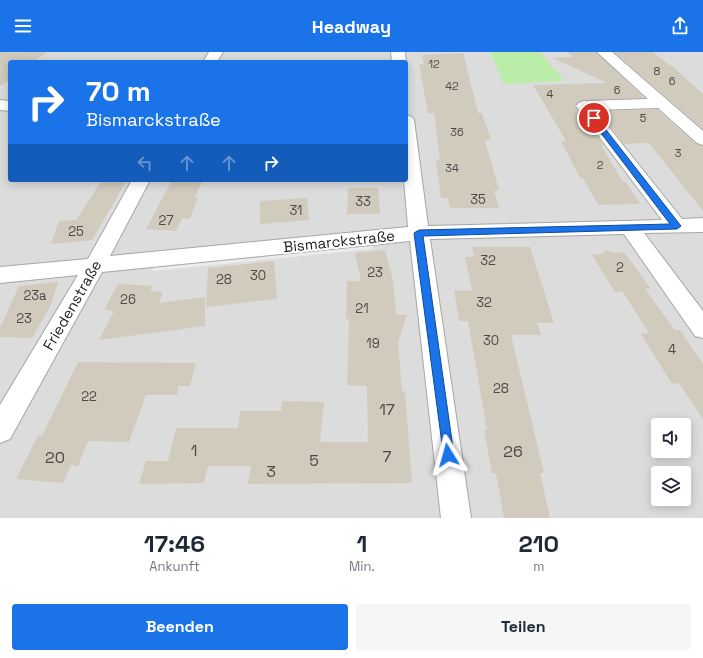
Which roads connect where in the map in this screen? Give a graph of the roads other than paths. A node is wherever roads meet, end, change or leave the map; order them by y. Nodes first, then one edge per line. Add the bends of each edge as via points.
1 (604, 52) edge
2 (662, 102) junction
3 (408, 137) edge
4 (703, 140) edge
5 (140, 182) edge
6 (703, 225) edge
7 (677, 226) junction
8 (629, 227) junction
9 (419, 233) junction
10 (95, 265) junction
11 (0, 275) edge
12 (703, 329) edge
13 (0, 430) edge
14 (456, 518) edge

1 - 2 street
2 - 4 street
2 - 7 street via 584,106
3 - 9 street
5 - 10 street, Friedenstraße
6 - 7 street, Bismarckstraße
7 - 8 street, Bismarckstraße
8 - 9 street, Bismarckstraße
8 - 12 street
9 - 10 street, Bismarckstraße
9 - 14 street
10 - 11 street, Bismarckstraße
10 - 13 street, Friedenstraße

